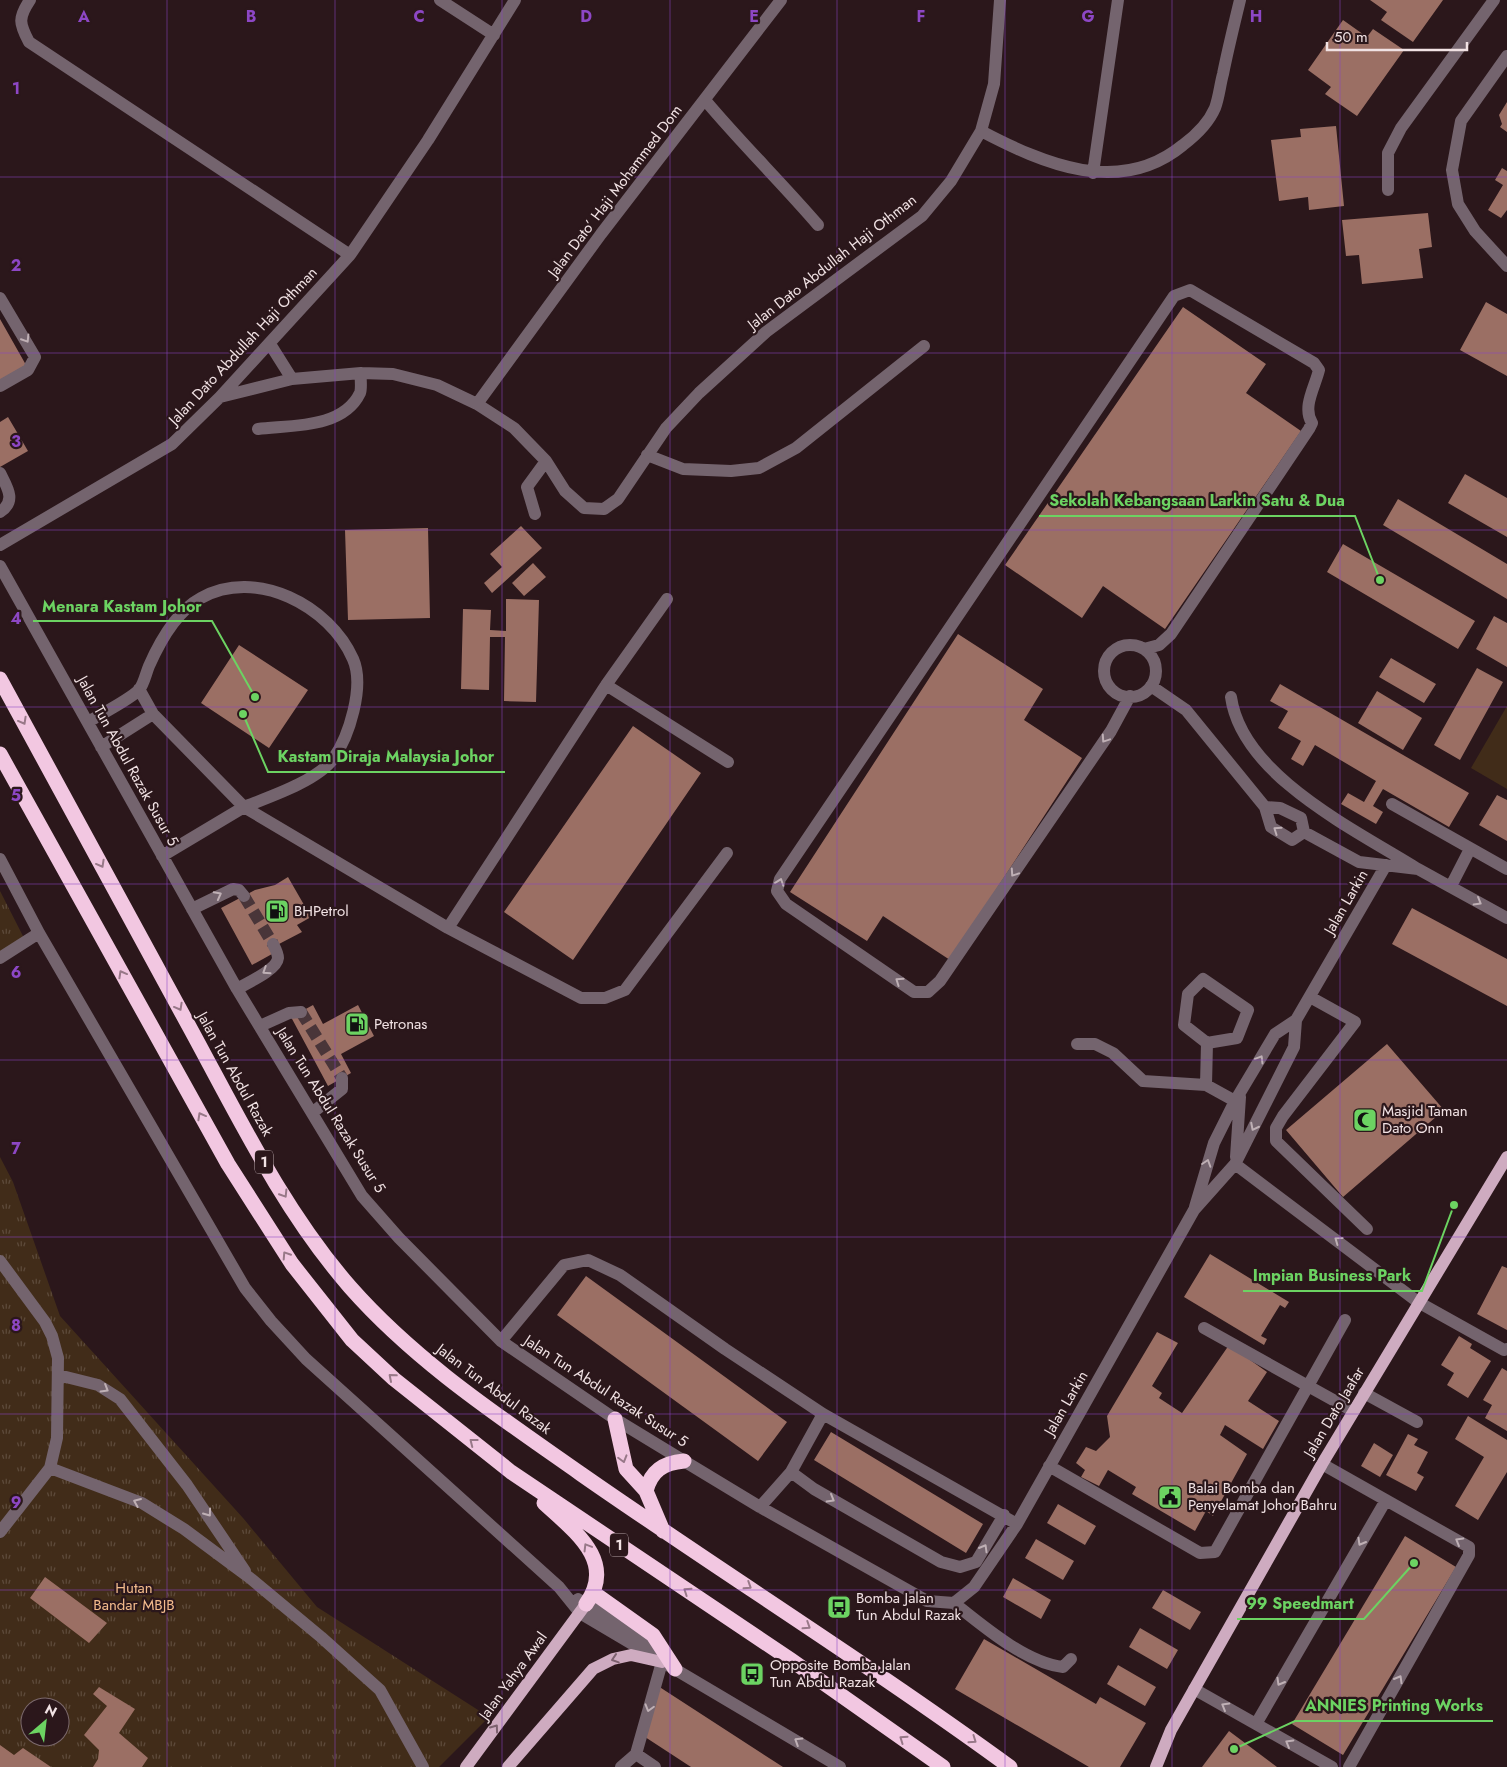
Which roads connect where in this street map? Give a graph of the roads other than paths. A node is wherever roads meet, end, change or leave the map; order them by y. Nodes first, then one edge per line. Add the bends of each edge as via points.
1 (30, 0) edge
2 (440, 0) edge
3 (516, 0) edge
4 (782, 0) edge
5 (1000, 0) edge
6 (1118, 0) edge
7 (1240, 0) edge
8 (1494, 0) edge
9 (494, 34) junction
10 (1507, 56) edge
11 (705, 100) junction
12 (981, 131) junction
13 (1092, 173) junction
14 (1388, 190) dead end
15 (818, 225) dead end
16 (350, 255) junction
17 (1507, 266) edge
18 (0, 298) edge
19 (270, 344) junction
20 (924, 346) dead end
21 (361, 373) junction
22 (292, 379) junction
23 (0, 386) edge
24 (220, 397) junction
25 (477, 404) junction
26 (258, 429) dead end
27 (647, 455) junction
28 (546, 462) junction
29 (0, 473) edge
30 (0, 512) edge
31 (535, 514) dead end
32 (0, 545) edge
33 (0, 566) edge
34 (667, 599) dead end
35 (1144, 649) junction
36 (0, 678) edge
37 (606, 685) junction
38 (1151, 686) junction
39 (139, 689) junction
40 (1130, 696) junction
41 (1231, 697) dead end
42 (153, 714) junction
43 (88, 722) junction
44 (101, 747) junction
45 (0, 754) edge
46 (728, 762) dead end
47 (1392, 804) dead end
48 (244, 807) junction
49 (1265, 807) junction
50 (1304, 832) junction
51 (1470, 849) junction
52 (727, 853) dead end
53 (162, 856) junction
54 (0, 859) edge
55 (1386, 865) junction
56 (1418, 869) junction
57 (1507, 869) edge
58 (1451, 886) junction
59 (244, 896) dead end
60 (192, 909) junction
61 (1507, 918) edge
62 (448, 928) junction
63 (39, 933) junction
64 (272, 944) tunnel mouth
65 (0, 958) edge
66 (237, 989) junction
67 (1310, 997) junction
68 (302, 1012) dead end
69 (1296, 1020) junction
70 (260, 1026) junction
71 (1207, 1043) junction
72 (1077, 1044) dead end
73 (342, 1078) dead end
74 (1206, 1085) junction
75 (1238, 1096) junction
76 (312, 1113) junction
77 (1507, 1157) edge
78 (1235, 1164) junction
79 (1194, 1210) junction
80 (1367, 1228) dead end
81 (0, 1261) edge
82 (1418, 1302) junction
83 (1345, 1320) dead end
84 (1204, 1328) dead end
85 (501, 1341) junction
86 (1507, 1349) edge
87 (58, 1375) junction
88 (1308, 1386) junction
89 (1364, 1393) junction
90 (1353, 1412) junction
91 (823, 1414) junction
92 (615, 1419) junction
93 (1417, 1422) dead end
94 (684, 1461) junction
95 (1322, 1464) junction
96 (1049, 1466) junction
97 (50, 1468) junction
98 (511, 1472) junction
99 (791, 1472) junction
100 (646, 1491) junction
101 (1386, 1500) junction
102 (760, 1508) junction
103 (1004, 1515) junction
104 (1017, 1524) junction
105 (663, 1531) junction
106 (0, 1532) edge
107 (250, 1578) junction
108 (587, 1603) junction
109 (954, 1603) junction
110 (1071, 1659) dead end
111 (668, 1665) junction
112 (1194, 1689) junction
113 (1256, 1724) junction
114 (636, 1754) junction
115 (1324, 1765) edge
116 (423, 1767) edge
117 (466, 1767) edge
118 (508, 1767) edge
119 (622, 1767) edge
120 (655, 1767) edge
121 (840, 1767) edge
122 (943, 1767) edge
123 (1010, 1767) edge
124 (1156, 1767) edge
125 (1349, 1767) edge

1 - 16 street via 21,14 21,27 29,42
2 - 9 street
3 - 9 street, Jalan Dato Abdullah Haji Othman
4 - 11 street, Jalan Dato’ Haji Mohammed Dom
5 - 12 street, Jalan Dato Abdullah Haji Othman via 994,84
6 - 13 street
7 - 13 street via 1214,109 1196,135 1172,154 1145,168
8 - 14 street via 1401,128 1388,153
9 - 16 street, Jalan Dato Abdullah Haji Othman via 428,140
10 - 17 street via 1461,121 1452,170 1458,204 1475,231
11 - 15 street via 745,148
11 - 25 street, Jalan Dato’ Haji Mohammed Dom via 601,234
12 - 13 street via 1058,165
12 - 27 street, Jalan Dato Abdullah Haji Othman via 951,181 922,216 766,332 699,393 666,428
16 - 19 street, Jalan Dato Abdullah Haji Othman
18 -> 23 street via 34,357 28,370
19 - 22 street
19 - 24 street, Jalan Dato Abdullah Haji Othman
20 - 27 street via 796,448 759,468 731,471 683,469
21 - 22 street
21 - 25 street via 402,376 437,386
21 - 26 street via 360,392 345,410 320,422
22 - 24 street
24 - 32 street, Jalan Dato Abdullah Haji Othman via 172,444
25 - 28 street via 514,428
27 - 28 street, Jalan Dato Abdullah Haji Othman via 618,499 604,509 584,508 565,491
28 - 31 street via 527,487
29 - 30 street via 10,498 9,504
33 - 43 street, Jalan Tun Abdul Razak Susur 5
34 - 37 street
35 - 38 street via 1156,670
35 - 40 street via 1121,646 1108,656 1105,663 1109,686 1114,692
40 -> 35 street via 1106,739 940,981 928,992 914,992 786,904 777,892 780,878 1174,296 1190,290 1314,363 1318,370 1308,406 1312,423 1171,634 1159,645
36 -> 105 highway, Jalan Tun Abdul Razak / 1 via 253,1145 330,1262 358,1295 436,1371
37 - 46 street
37 - 62 street
38 - 40 street
38 - 49 street via 1186,710
39 - 42 street
39 - 43 street
39 - 48 street via 158,647 178,618 201,598 214,593 232,589 270,590 310,608 332,626 354,660 358,688 348,730 332,760 302,783
41 - 56 street via 1233,711 1251,744 1285,784
42 - 44 street
42 - 48 street
43 - 44 street, Jalan Tun Abdul Razak Susur 5
44 - 53 street, Jalan Tun Abdul Razak Susur 5
98 -> 45 highway, 1 via 376,1363 346,1333 292,1264 228,1164
47 - 51 street
48 - 53 street
48 - 62 street
49 - 50 street via 1280,808 1300,818
50 -> 49 street via 1292,840 1271,827
50 - 55 street via 1359,862
51 - 57 street
51 - 58 street
52 - 62 street via 625,990 605,998 581,998
53 - 60 street, Jalan Tun Abdul Razak Susur 5
54 - 63 street
55 - 56 street, Jalan Larkin
55 - 67 street, Jalan Larkin
56 - 58 street, Jalan Larkin
58 -> 61 street, Jalan Larkin
60 -> 59 street via 233,889
60 - 66 street, Jalan Tun Abdul Razak Susur 5
63 - 65 street
63 - 108 street via 246,1288 271,1321 306,1359 559,1587
64 -> 66 street via 278,956 277,963
66 - 70 street, Jalan Tun Abdul Razak Susur 5
67 - 69 street, Jalan Larkin
67 - 80 street via 1355,1022 1283,1116 1276,1128 1276,1141
68 - 70 street via 289,1013
75 -> 69 street, Jalan Larkin via 1275,1034
69 -> 78 street, Jalan Larkin via 1294,1047
70 - 76 street, Jalan Tun Abdul Razak Susur 5
71 - 71 street via 1237,1038 1248,1010 1203,979 1188,994 1184,1025
71 - 74 street
72 - 74 street via 1095,1044 1113,1054 1143,1081
73 - 76 street via 342,1089
74 - 75 street
75 - 78 street
79 -> 75 street, Jalan Larkin via 1214,1143
76 - 85 street, Jalan Tun Abdul Razak Susur 5 via 362,1196 428,1269
77 - 82 main road, Jalan Dato Jaafar
78 - 79 street, Jalan Larkin
82 -> 78 street
79 - 96 street, Jalan Larkin
81 - 87 street via 45,1322 58,1358
82 - 86 street
82 - 89 main road, Jalan Dato Jaafar
83 - 88 street
84 - 88 street
85 - 91 street via 564,1265 588,1260 620,1275
85 - 92 street, Jalan Tun Abdul Razak Susur 5
87 - 97 street via 57,1438
87 -> 107 street via 98,1385 120,1399 188,1486
88 - 90 street
88 - 96 street via 1215,1552 1200,1553
89 - 90 main road, Jalan Dato Jaafar
89 - 93 street
90 - 95 main road, Jalan Dato Jaafar
91 - 99 street
91 - 103 street
92 - 94 street, Jalan Tun Abdul Razak Susur 5
92 -> 100 highway via 626,1469
94 - 100 highway via 660,1467 653,1473
94 - 102 street, Jalan Tun Abdul Razak Susur 5
95 - 101 street
95 - 112 main road, Jalan Dato Jaafar
96 - 104 street, Jalan Larkin
97 - 106 street
107 -> 97 street via 184,1529 142,1503
108 -> 98 highway via 598,1573 583,1539
122 -> 98 highway, 1 via 791,1660
99 - 102 street
99 -> 103 street via 814,1489 941,1562 960,1568 976,1562
100 - 105 highway
101 -> 113 street
125 -> 101 street via 1469,1555 1469,1547 1464,1543
102 - 109 street, Jalan Tun Abdul Razak Susur 5 via 927,1602
103 - 104 street
104 - 109 street, Jalan Larkin via 974,1587
105 -> 123 highway, Jalan Tun Abdul Razak / 1 via 833,1642
107 - 116 street via 380,1690
108 - 111 street
108 - 111 highway via 653,1635
117 -> 108 main road, Jalan Yahya Awal
109 - 110 street via 986,1628 1043,1662 1063,1667
111 -> 114 street
111 -> 118 main road via 631,1655 593,1669
121 -> 111 street
113 -> 112 street
112 - 124 main road, Jalan Dato Jaafar
115 -> 113 street
114 - 119 street
114 - 120 street

